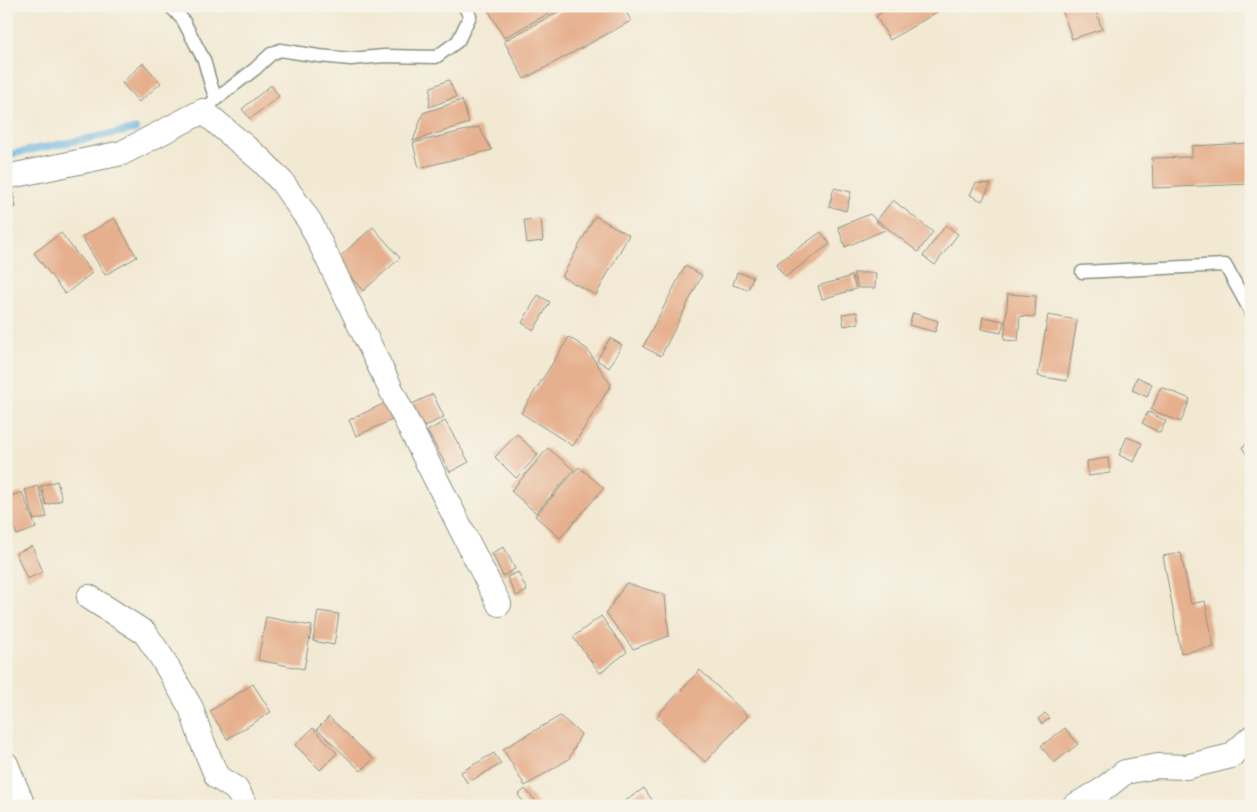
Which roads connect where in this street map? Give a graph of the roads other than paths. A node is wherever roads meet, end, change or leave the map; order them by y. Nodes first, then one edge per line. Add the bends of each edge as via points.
1 (170, 6) edge
2 (464, 6) edge
3 (210, 105) junction
4 (6, 177) edge
5 (1082, 272) dead end
6 (1251, 312) edge
7 (88, 597) dead end
8 (499, 604) dead end
9 (1251, 738) edge
10 (6, 764) edge
11 (23, 806) edge
12 (246, 806) edge
13 (1074, 806) edge

1 - 3 lane via 183,20 204,60 211,85
2 - 3 lane via 470,16 458,41 436,57 351,59 280,50
3 - 4 street via 122,153
3 - 8 street via 282,182 310,222
5 - 6 lane via 1225,266
7 - 12 street via 145,633 191,708 217,777 236,789
9 - 13 street via 1231,756 1186,767 1158,766 1125,772
10 - 11 street

